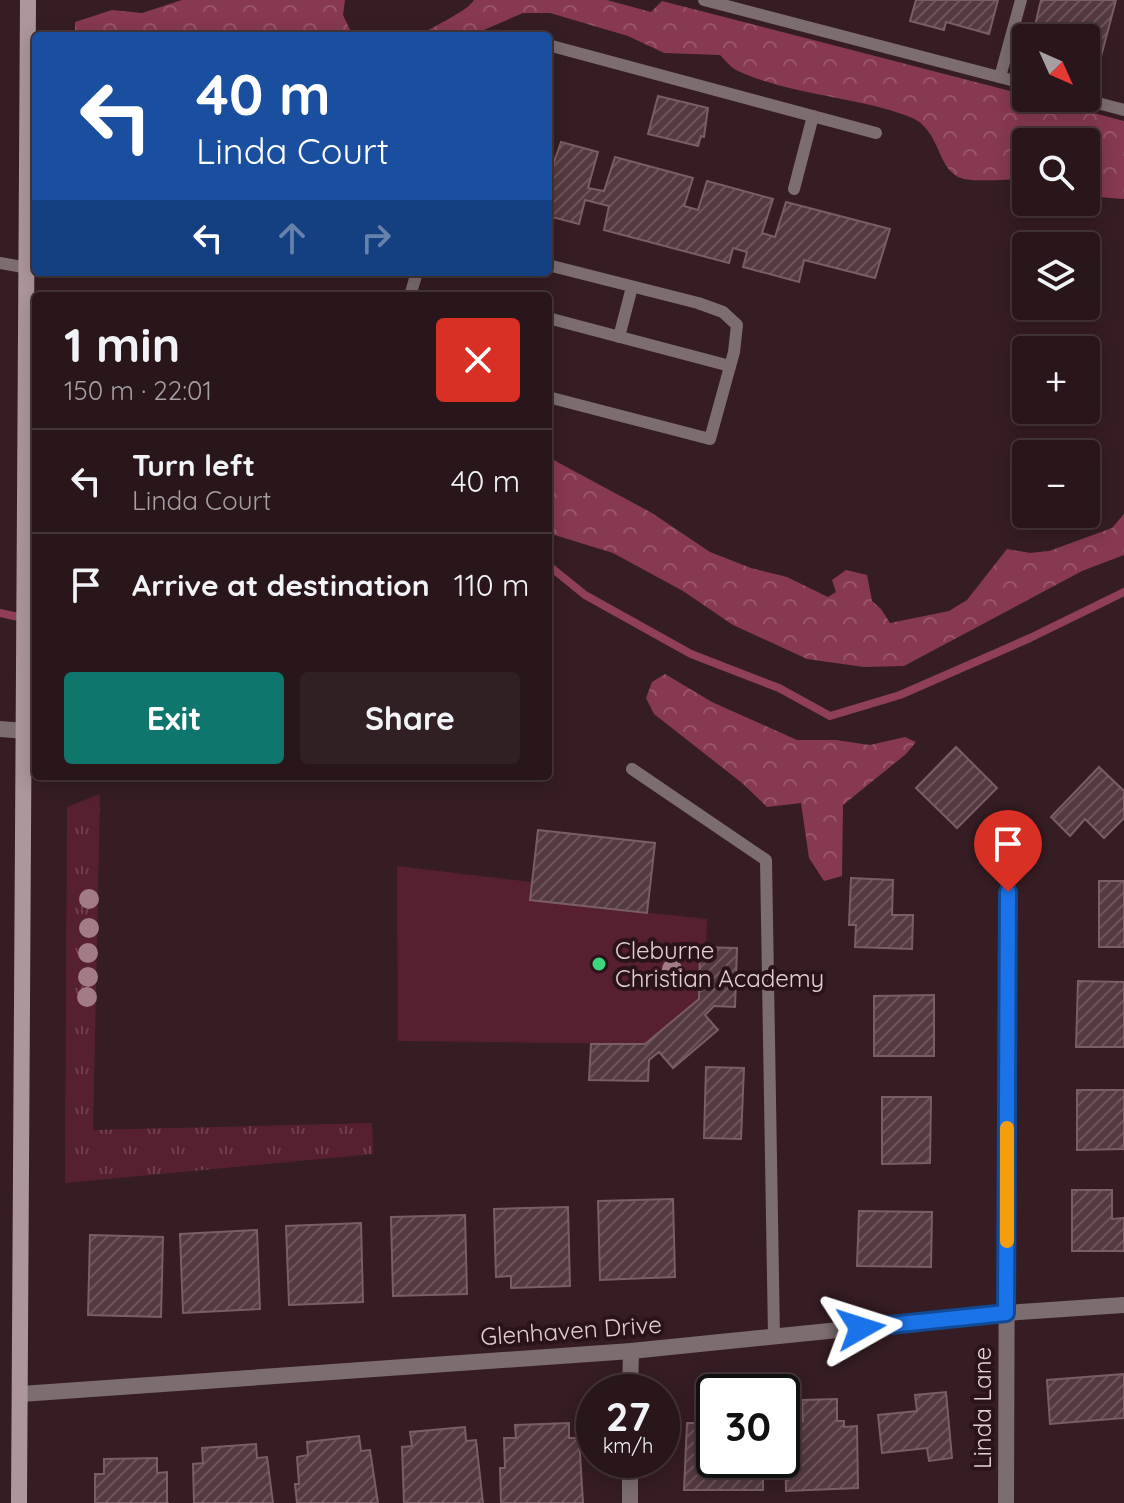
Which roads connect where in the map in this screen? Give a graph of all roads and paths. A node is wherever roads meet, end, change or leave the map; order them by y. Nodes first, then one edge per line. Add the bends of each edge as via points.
1 (28, 0) edge
2 (704, 0) edge
3 (1021, 0) edge
4 (552, 46) edge
5 (1000, 77) junction
6 (1012, 80) edge
7 (1100, 104) edge
8 (1124, 110) edge
9 (813, 116) junction
10 (876, 133) dead end
11 (794, 189) dead end
12 (0, 263) edge
13 (552, 266) edge
14 (28, 268) junction
15 (632, 287) junction
16 (552, 319) edge
17 (619, 337) junction
18 (730, 366) junction
19 (31, 380) edge
20 (552, 398) edge
21 (0, 729) edge
22 (25, 731) junction
23 (632, 769) dead end
24 (1008, 892) dead end
25 (1124, 1305) edge
26 (1006, 1313) junction
27 (774, 1337) junction
28 (631, 1351) junction
29 (630, 1374) edge
30 (21, 1394) junction
31 (630, 1478) edge
32 (19, 1503) edge
33 (630, 1503) edge
34 (1006, 1503) edge

1 - 14 main road
2 - 5 lane
3 - 5 lane
4 - 9 lane
5 - 6 lane
7 - 8 lane
9 - 10 lane
9 - 11 lane
12 - 14 lane
13 - 15 lane
14 - 19 main road
15 - 17 lane
15 - 18 lane via 723,312 737,325
16 - 17 lane
17 - 18 lane
18 - 20 lane via 710,439
19 - 22 main road
21 - 22 street
22 - 30 main road
23 - 27 lane via 766,860
24 - 26 street, Linda Lane
25 - 26 street, Glenhaven Drive
26 - 27 street, Glenhaven Drive
26 - 34 street, Linda Lane
27 - 28 street, Glenhaven Drive
28 - 29 street
28 - 30 street, Glenhaven Drive
30 - 32 main road
31 - 33 street

